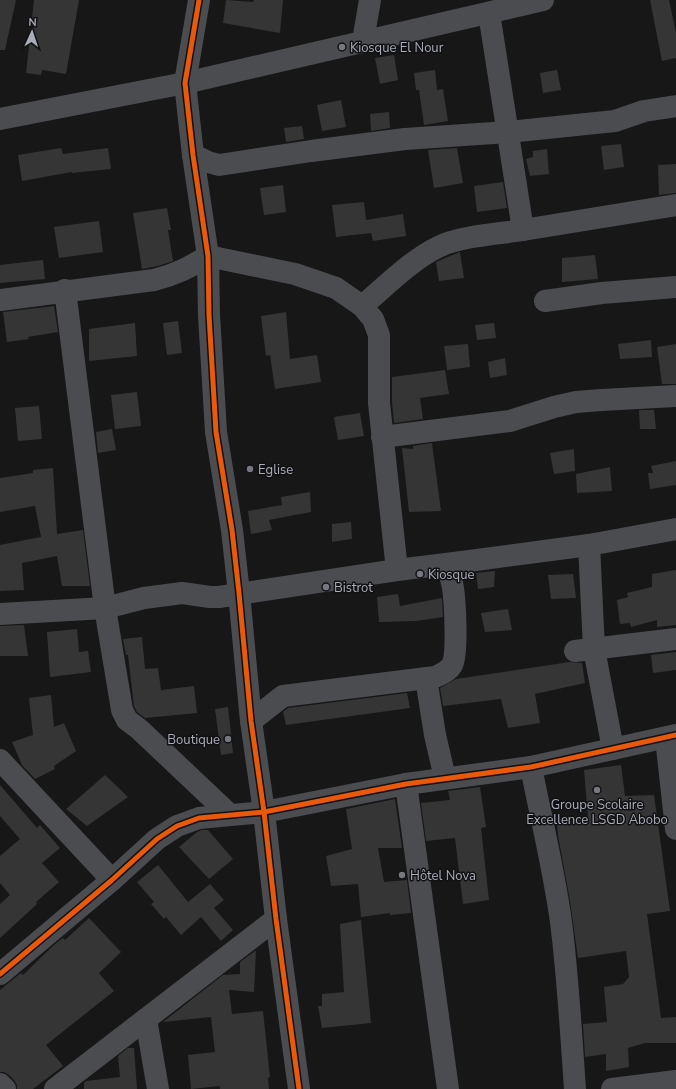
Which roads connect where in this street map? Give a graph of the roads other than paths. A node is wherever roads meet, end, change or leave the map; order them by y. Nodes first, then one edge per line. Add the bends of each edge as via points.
1 (199, 0) edge
2 (370, 0) edge
3 (543, 0) edge
4 (489, 13) junction
5 (363, 41) junction
6 (185, 83) junction
7 (676, 106) edge
8 (0, 119) edge
9 (508, 132) junction
10 (193, 154) junction
11 (676, 205) edge
12 (523, 230) junction
13 (208, 256) junction
14 (676, 287) edge
15 (65, 290) junction
16 (0, 300) edge
17 (546, 300) dead end
18 (362, 306) junction
19 (676, 396) edge
20 (382, 437) junction
21 (676, 529) edge
22 (589, 544) junction
23 (446, 564) junction
24 (397, 570) junction
25 (240, 593) junction
26 (105, 608) junction
27 (0, 614) edge
28 (676, 639) edge
29 (584, 650) junction
30 (426, 678) junction
31 (251, 721) junction
32 (671, 736) edge
33 (613, 749) junction
34 (0, 760) edge
35 (531, 767) junction
36 (445, 778) junction
37 (406, 784) junction
38 (264, 812) junction
39 (230, 815) junction
40 (676, 820) edge
41 (112, 880) junction
42 (276, 919) junction
43 (4, 963) edge
44 (146, 1020) junction
45 (676, 1080) edge
46 (0, 1084) edge
47 (5, 1089) edge
48 (55, 1089) edge
49 (158, 1089) edge
50 (299, 1089) edge
51 (448, 1089) edge
52 (575, 1089) edge
53 (612, 1089) edge

1 - 6 street
2 - 5 street
3 - 4 street
4 - 5 street
4 - 9 street
5 - 6 street
6 - 8 street
6 - 10 street
7 - 9 street via 615,121
9 - 10 street via 405,139 219,165
9 - 12 street
10 - 13 street
11 - 12 street
12 - 18 street via 469,238 439,247 417,260
13 - 15 street via 171,276 136,283
13 - 18 street via 295,274 336,288
13 - 25 street via 216,432
14 - 17 street
15 - 16 street
15 - 26 street
18 - 20 street via 373,319 379,335
19 - 20 street via 576,402 510,421
20 - 24 street
21 - 22 street
22 - 23 street
22 - 29 street
23 - 24 street
23 - 30 street via 453,588 455,653 452,664 444,674
24 - 25 street
25 - 26 street via 219,597 162,595
25 - 31 street
26 - 27 street
26 - 39 street via 122,710 127,720
28 - 29 street
29 - 33 street
30 - 31 street via 282,696
30 - 36 street
31 - 38 street
32 - 33 street
32 - 40 street
33 - 35 street
34 - 41 street
35 - 36 street
35 - 52 street via 561,922
36 - 37 street
37 - 38 street
37 - 51 street
38 - 39 street
38 - 42 street
39 - 41 street via 200,818 177,826 157,839
41 - 43 street
42 - 44 street
42 - 50 street
44 - 48 street
44 - 49 street
45 - 53 street
46 - 47 street

